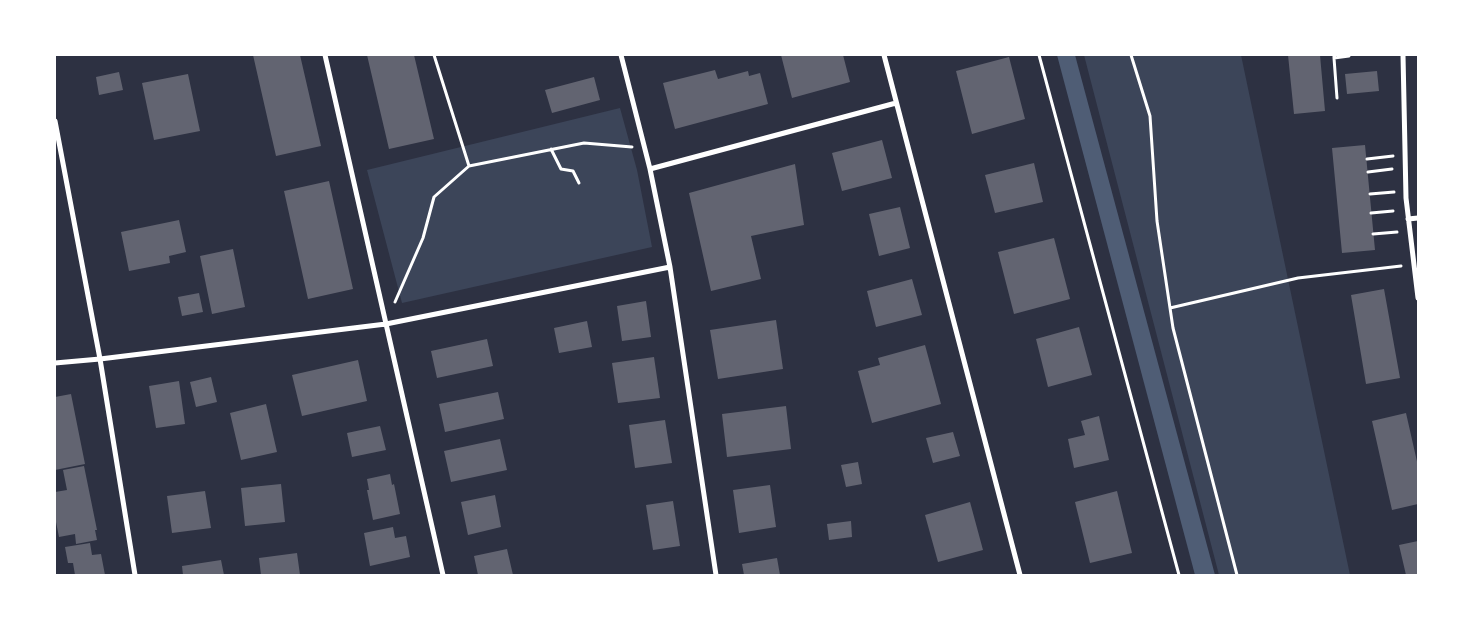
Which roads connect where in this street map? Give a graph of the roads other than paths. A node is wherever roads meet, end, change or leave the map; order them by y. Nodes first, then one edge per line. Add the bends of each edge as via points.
1 (325, 55) edge
2 (621, 55) edge
3 (884, 55) edge
4 (1403, 55) edge
5 (896, 103) junction
6 (55, 121) edge
7 (650, 170) junction
8 (1418, 218) edge
9 (1408, 219) junction
10 (670, 267) junction
11 (1418, 298) edge
12 (386, 324) junction
13 (100, 359) junction
14 (55, 363) edge
15 (135, 575) edge
16 (443, 575) edge
17 (716, 575) edge
18 (1020, 575) edge

1 - 12 street
2 - 7 street
3 - 5 street
4 - 9 street
5 - 7 street
5 - 18 street
6 - 13 street
7 - 10 street
8 - 9 street
9 - 11 street
10 - 12 street
10 - 17 street
12 - 13 street
12 - 16 street
13 - 14 street
13 - 15 street

